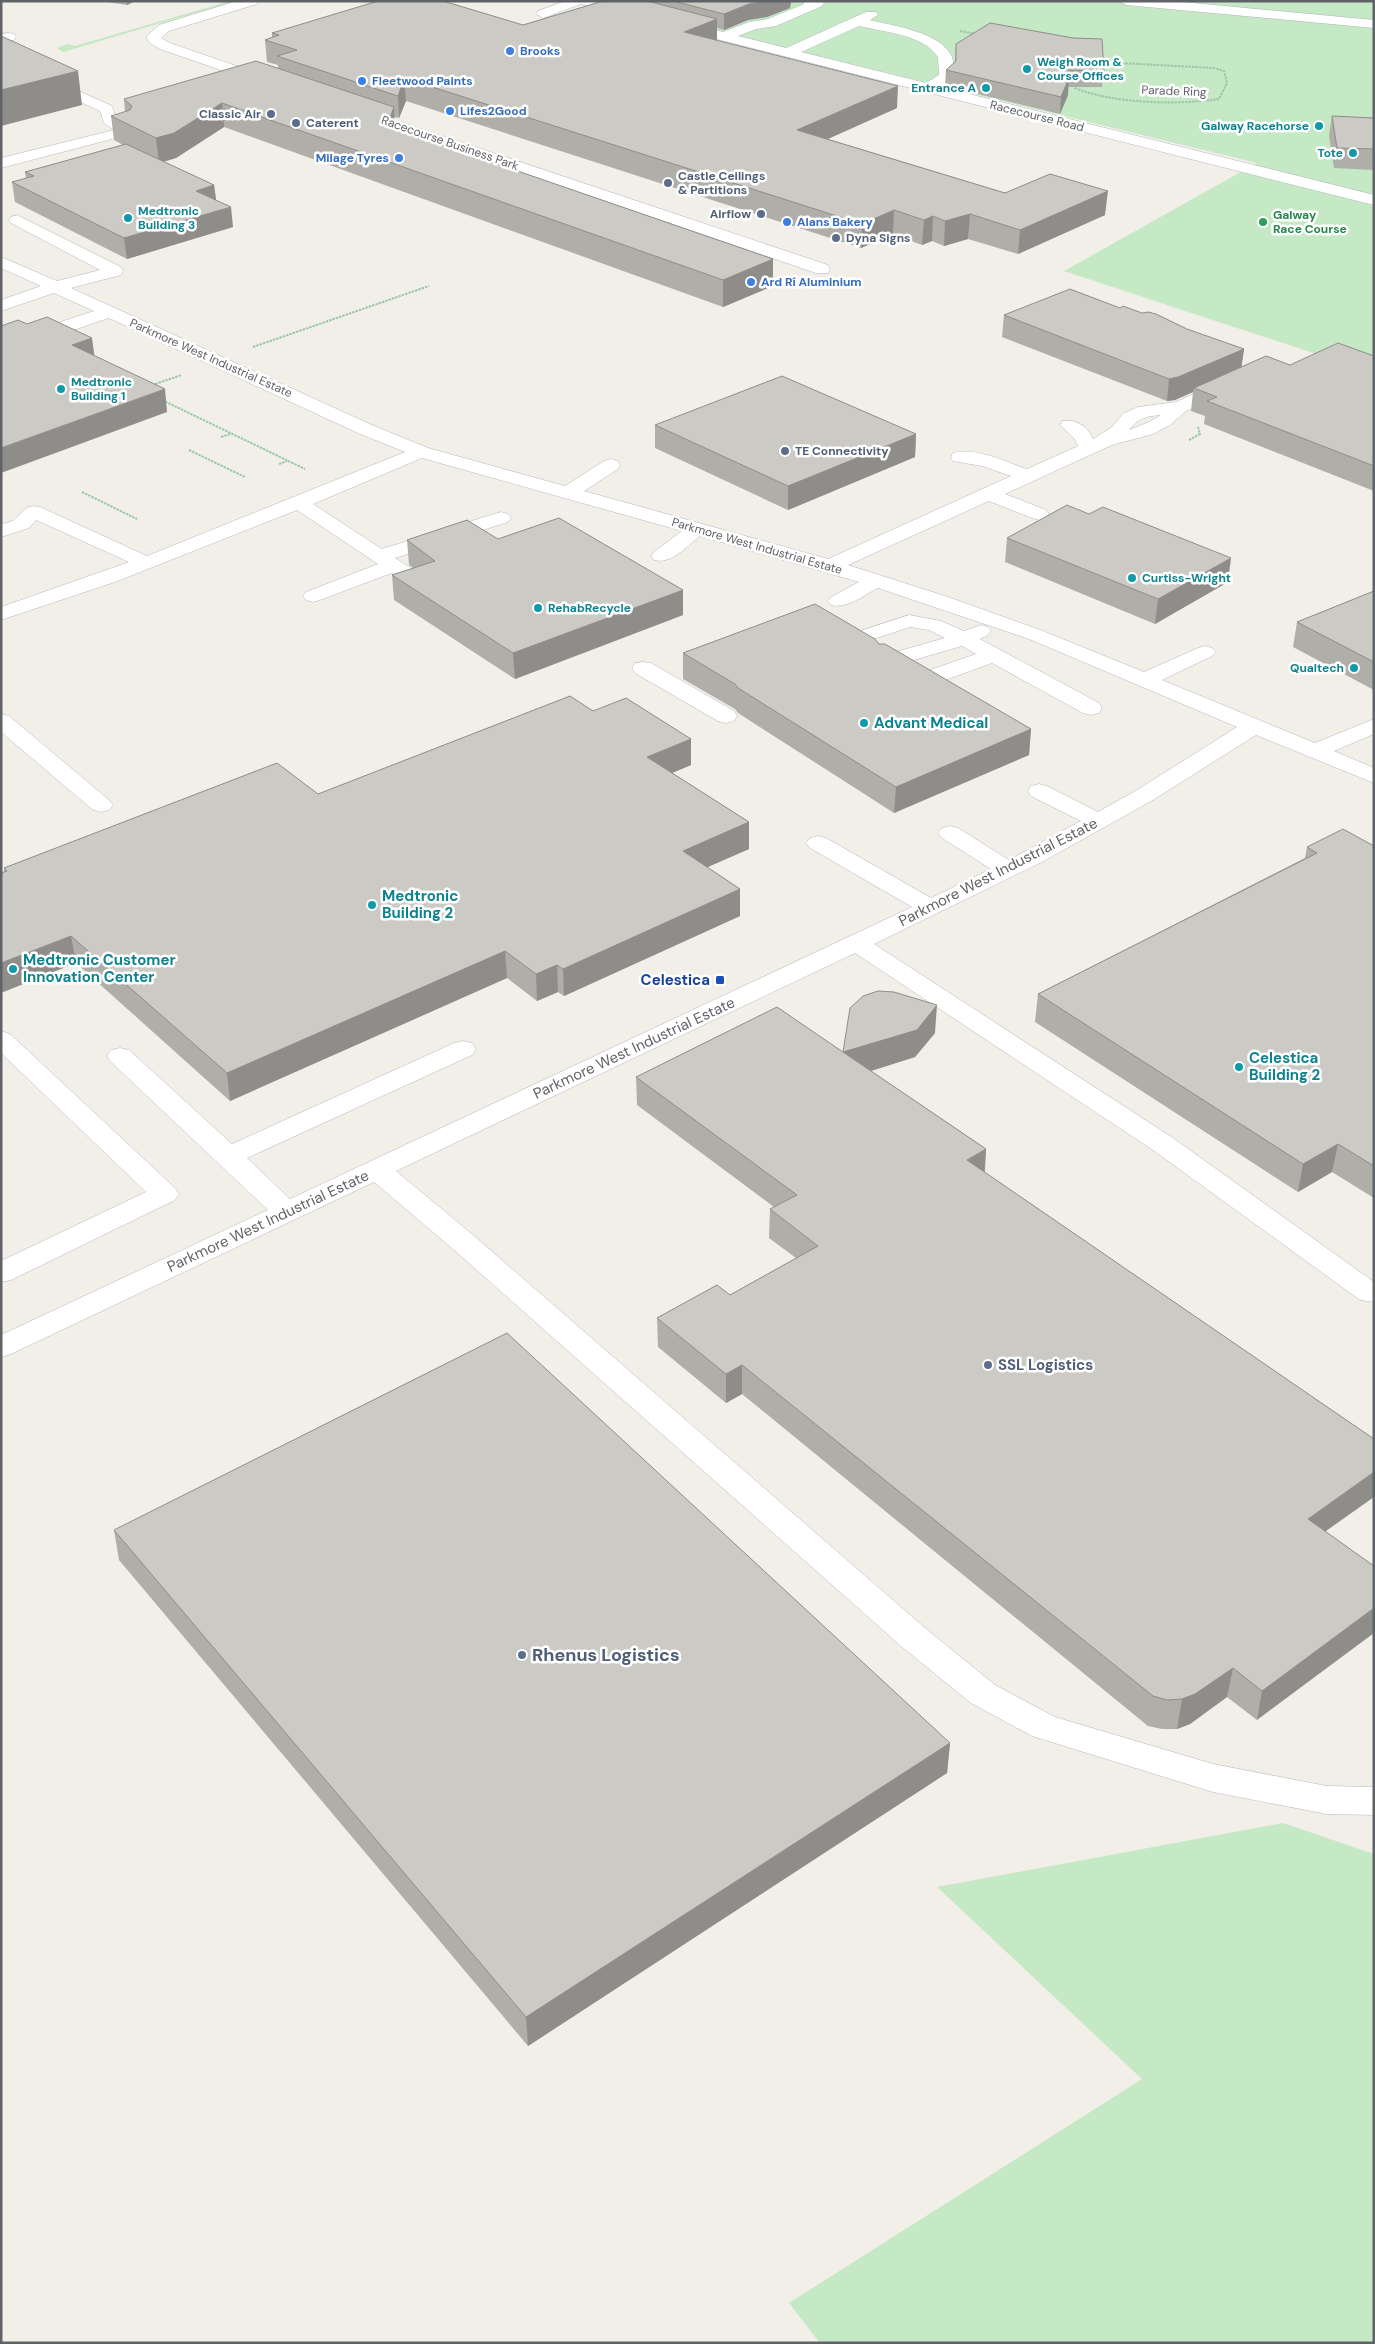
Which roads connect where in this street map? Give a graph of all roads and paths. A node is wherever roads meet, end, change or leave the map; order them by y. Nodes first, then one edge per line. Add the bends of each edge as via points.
1 (252, 1) edge
2 (578, 1) edge
3 (584, 1) edge
4 (809, 1) edge
5 (1126, 1) edge
6 (1264, 1) edge
7 (543, 14) dead end
8 (871, 15) dead end
9 (1260, 15) junction
10 (649, 18) edge
11 (857, 21) junction
12 (667, 23) edge
13 (1374, 24) edge
14 (955, 30) dead end
15 (983, 36) edge
16 (723, 37) junction
17 (787, 53) junction
18 (1, 60) edge
19 (1080, 60) edge
20 (1087, 63) junction
21 (280, 86) edge
22 (927, 89) junction
23 (345, 108) edge
24 (1, 163) edge
25 (1374, 200) edge
26 (18, 220) dead end
27 (1, 262) edge
28 (822, 269) dead end
29 (55, 287) junction
30 (1, 306) edge
31 (109, 312) junction
32 (16, 336) edge
33 (1243, 379) edge
34 (1069, 425) dead end
35 (231, 434) dead end
36 (221, 437) dead end
37 (1088, 449) junction
38 (189, 450) dead end
39 (421, 452) junction
40 (960, 457) dead end
41 (288, 461) dead end
42 (279, 464) dead end
43 (611, 465) dead end
44 (1028, 476) junction
45 (245, 477) dead end
46 (82, 492) dead end
47 (568, 493) junction
48 (988, 494) junction
49 (297, 502) junction
50 (1040, 514) dead end
51 (501, 518) dead end
52 (137, 520) dead end
53 (697, 528) junction
54 (1, 531) edge
55 (660, 556) dead end
56 (387, 561) junction
57 (146, 563) junction
58 (830, 566) junction
59 (413, 578) edge
60 (878, 580) junction
61 (313, 596) dead end
62 (838, 601) dead end
63 (1, 614) edge
64 (1000, 622) junction
65 (964, 639) junction
66 (852, 640) edge
67 (1205, 652) dead end
68 (994, 655) junction
69 (886, 662) edge
70 (643, 668) dead end
71 (1144, 680) junction
72 (921, 681) edge
73 (1091, 708) dead end
74 (726, 716) dead end
75 (1, 721) edge
76 (1254, 726) junction
77 (1374, 726) edge
78 (1316, 751) junction
79 (1374, 776) edge
80 (1039, 791) dead end
81 (101, 805) dead end
82 (1099, 821) junction
83 (950, 833) dead end
84 (818, 843) dead end
85 (1007, 869) junction
86 (930, 908) junction
87 (856, 943) junction
88 (1, 1040) edge
89 (463, 1049) dead end
90 (120, 1056) dead end
91 (229, 1156) junction
92 (377, 1170) junction
93 (286, 1211) junction
94 (1, 1273) edge
95 (1370, 1293) dead end
96 (1, 1347) edge
97 (1374, 1801) edge

1 - 21 street via 164,28 153,37 165,46
2 - 7 street
3 - 10 street
4 - 16 street via 816,3 771,23 754,25
5 - 9 street
6 - 9 street
8 - 11 street
9 - 13 street
11 - 17 street
11 - 22 street via 920,38 937,46 945,57 946,77
12 - 16 street, Racecourse Road
14 - 15 path
16 - 17 street, Racecourse Road
17 - 22 street, Racecourse Road
18 - 24 street via 107,109 109,120 126,131
19 - 20 path
20 - 20 path, Parade Ring via 1081,67 1074,85 1078,91 1092,95 1202,102 1221,97 1227,83 1224,71 1214,68
22 - 25 street, Racecourse Road
23 - 28 street, Racecourse Business Park
26 - 29 street via 115,271
27 - 29 street, Parkmore West Industrial Estate
29 - 30 street
29 - 31 street, Parkmore West Industrial Estate
31 - 32 street via 54,330
31 - 39 street, Parkmore West Industrial Estate
33 - 37 street via 1180,407 1151,430 1107,440
34 - 37 street via 1082,435
35 - 36 path
37 - 44 street
38 - 45 path
39 - 47 street, Parkmore West Industrial Estate
39 - 49 street
40 - 44 street
41 - 42 path
43 - 47 street
44 - 48 street
46 - 52 path
47 - 53 street, Parkmore West Industrial Estate
48 - 50 street
48 - 58 street
49 - 56 street
49 - 57 street
51 - 56 street
53 - 55 street
53 - 58 street, Parkmore West Industrial Estate
54 - 57 street via 22,524 33,512
56 - 59 street
56 - 61 street
57 - 63 street
58 - 60 street, Parkmore West Industrial Estate
60 - 62 street
60 - 64 street, Parkmore West Industrial Estate
64 - 65 street
64 - 71 street, Parkmore West Industrial Estate
65 - 66 street via 934,624 910,621
65 - 68 street
65 - 69 street
67 - 71 street
68 - 72 street
68 - 73 street
70 - 74 street
71 - 76 street, Parkmore West Industrial Estate
75 - 81 street
76 - 78 street, Parkmore West Industrial Estate
76 - 82 street, Parkmore West Industrial Estate
77 - 78 street
78 - 79 street, Parkmore West Industrial Estate
80 - 82 street
82 - 85 street, Parkmore West Industrial Estate
83 - 85 street
84 - 86 street
85 - 86 street, Parkmore West Industrial Estate
86 - 87 street, Parkmore West Industrial Estate
87 - 92 street, Parkmore West Industrial Estate
87 - 95 street via 1162,1144
88 - 94 street via 164,1194
89 - 91 street
90 - 91 street
91 - 93 street
92 - 93 street, Parkmore West Industrial Estate
92 - 97 street via 913,1637 983,1694 1044,1727 1213,1778 1327,1800
93 - 96 street, Parkmore West Industrial Estate

